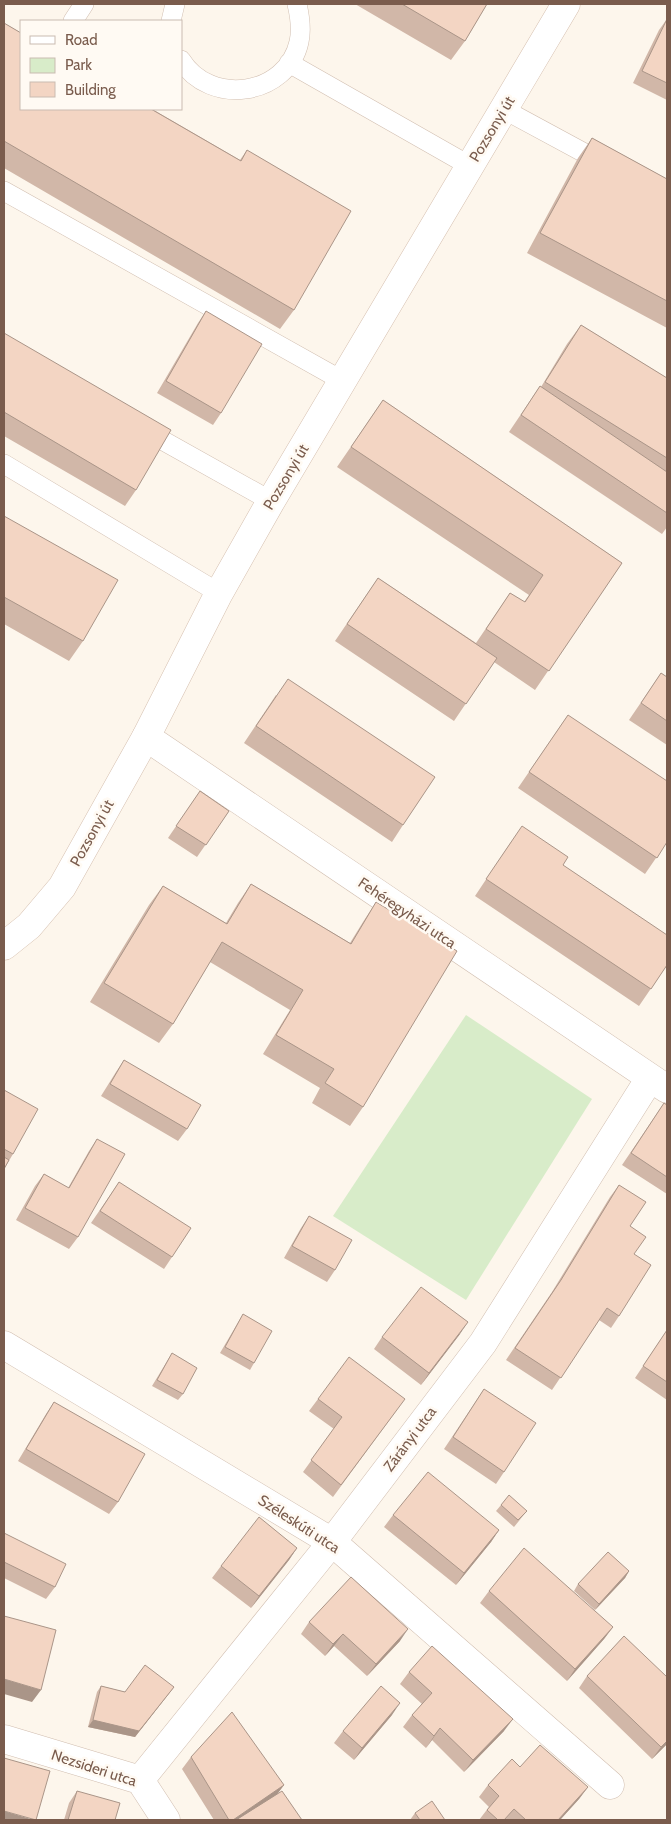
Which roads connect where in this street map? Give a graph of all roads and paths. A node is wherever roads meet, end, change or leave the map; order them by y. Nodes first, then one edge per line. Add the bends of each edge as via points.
1 (84, 4) edge
2 (175, 4) edge
3 (297, 4) edge
4 (566, 4) edge
5 (74, 20) edge
6 (172, 20) edge
7 (182, 61) edge
8 (289, 63) junction
9 (503, 109) junction
10 (470, 166) junction
11 (616, 170) edge
12 (4, 191) edge
13 (343, 381) junction
14 (124, 419) edge
15 (4, 464) edge
16 (271, 501) junction
17 (219, 593) junction
18 (146, 737) junction
19 (4, 946) edge
20 (659, 1083) edge
21 (4, 1345) edge
22 (332, 1542) junction
23 (4, 1739) edge
24 (140, 1780) junction
25 (610, 1785) dead end
26 (166, 1820) edge

1 - 5 lane
2 - 6 lane
3 - 8 lane via 301,21 299,43
4 - 9 street, Pozsonyi út
7 - 8 lane via 197,77 215,87 236,91 256,87 275,78
8 - 10 lane
9 - 10 street, Pozsonyi út
9 - 11 lane
10 - 13 street, Pozsonyi út
12 - 13 lane
13 - 16 street, Pozsonyi út
14 - 16 lane
15 - 17 lane
16 - 17 street, Pozsonyi út
17 - 18 street, Pozsonyi út
18 - 19 street, Pozsonyi út via 62,887 29,926
18 - 20 street, Fehéregyházi utca
20 - 22 street, Zárányi utca via 483,1343
21 - 22 street, Széleskúti utca
22 - 24 street, Zárányi utca
22 - 25 street, Széleskúti utca
23 - 24 street, Nezsideri utca
24 - 26 street, Nezsideri utca

